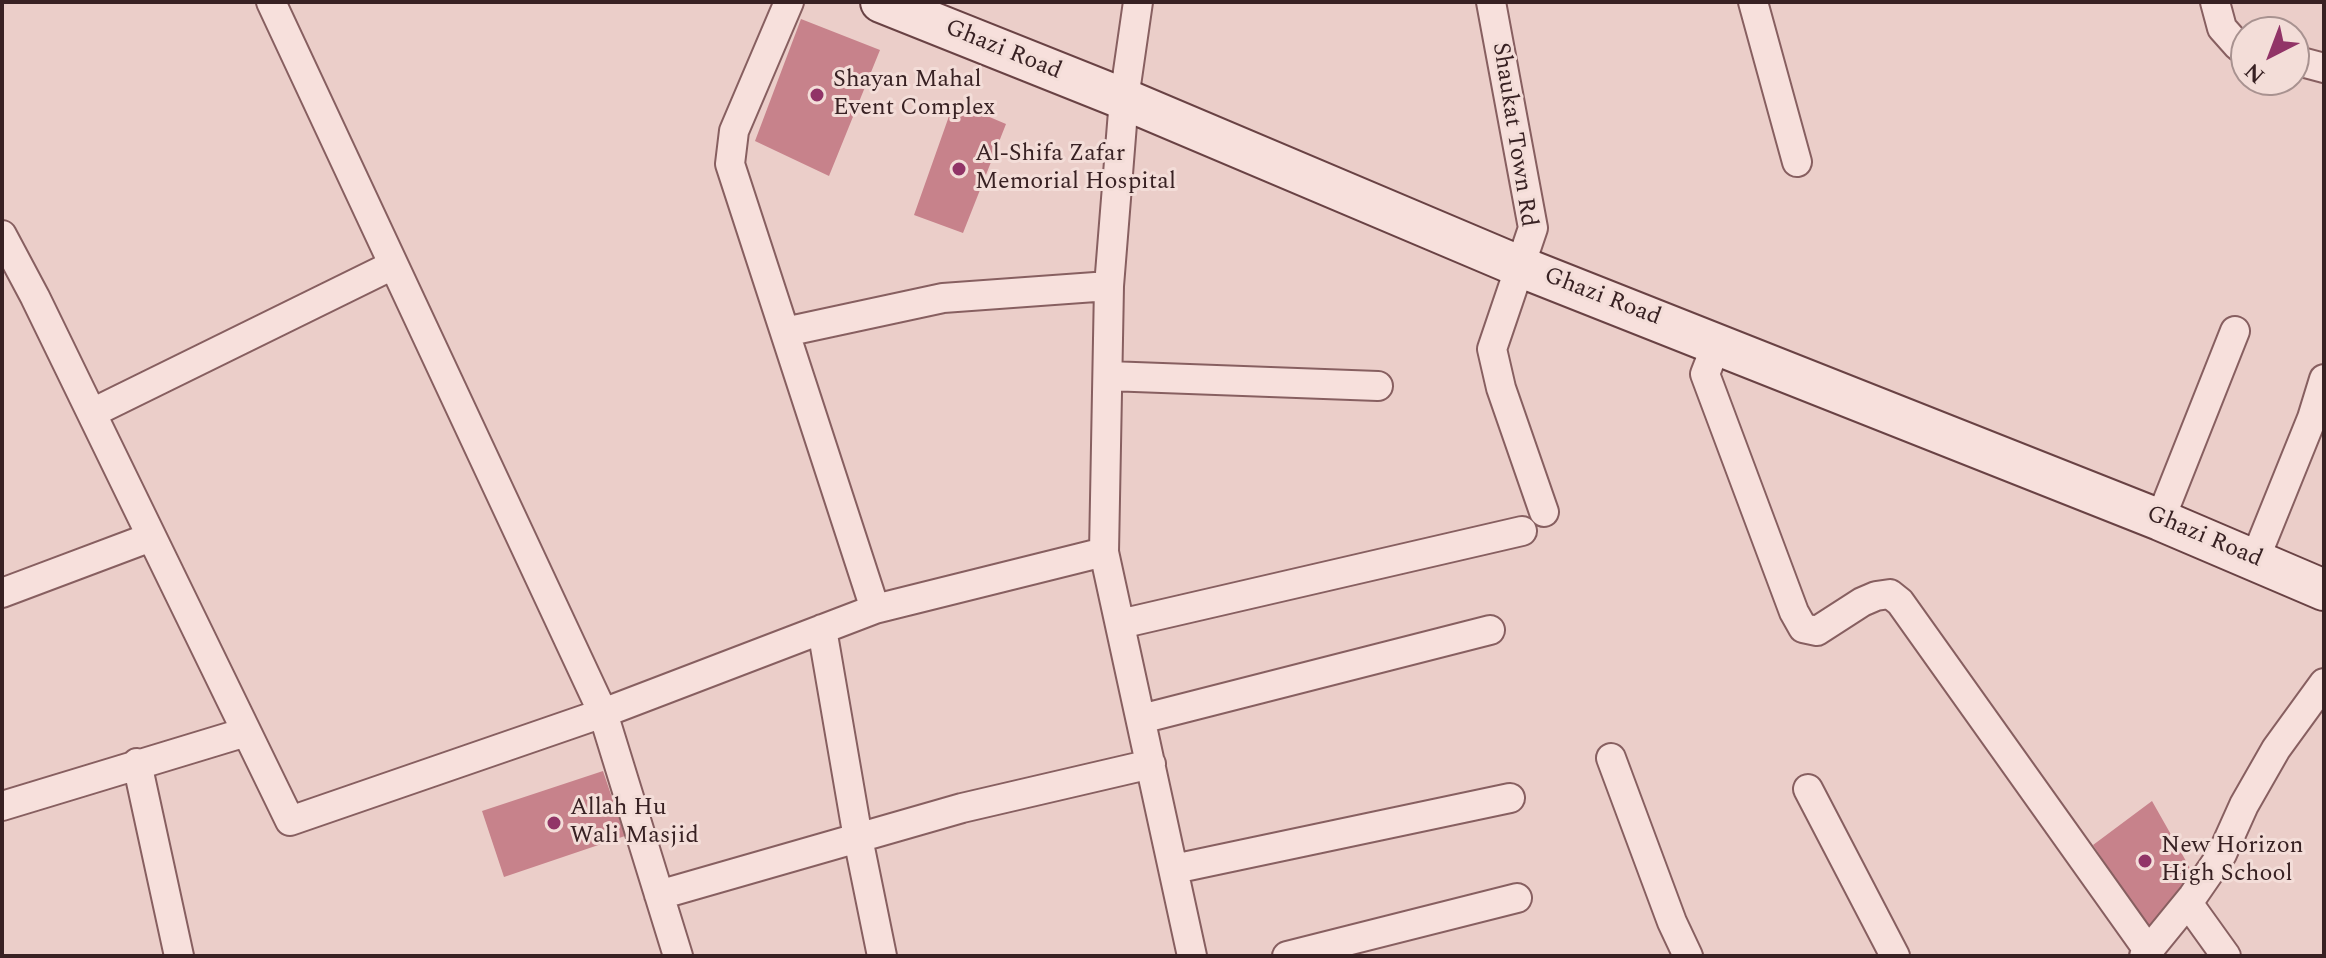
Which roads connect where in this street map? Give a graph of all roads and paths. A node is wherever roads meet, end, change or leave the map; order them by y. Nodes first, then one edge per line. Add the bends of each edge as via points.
1 (271, 2) edge
2 (789, 2) edge
3 (881, 2) edge
4 (1138, 2) edge
5 (1491, 2) edge
6 (1753, 2) edge
7 (2215, 2) edge
8 (2230, 37) edge
9 (1124, 99) junction
10 (1797, 162) dead end
11 (2, 235) edge
12 (393, 265) junction
13 (1521, 267) junction
14 (1109, 286) junction
15 (2235, 331) dead end
16 (785, 332) junction
17 (1717, 343) junction
18 (1108, 376) junction
19 (2324, 379) edge
20 (1378, 386) dead end
21 (92, 413) junction
22 (1544, 512) dead end
23 (2160, 520) junction
24 (1522, 531) dead end
25 (151, 537) junction
26 (1104, 552) junction
27 (2255, 559) junction
28 (2324, 590) edge
29 (2, 593) edge
30 (875, 609) junction
31 (1120, 624) junction
32 (822, 629) junction
33 (1490, 630) dead end
34 (2324, 683) edge
35 (603, 713) junction
36 (1141, 719) junction
37 (246, 732) junction
38 (1611, 758) dead end
39 (137, 763) junction
40 (1151, 764) junction
41 (1808, 789) dead end
42 (1510, 798) dead end
43 (2, 806) edge
44 (858, 838) junction
45 (1174, 869) junction
46 (659, 895) junction
47 (1517, 898) dead end
48 (2188, 903) junction
49 (2146, 953) edge
50 (1188, 955) edge
51 (179, 956) edge
52 (678, 956) edge
53 (882, 956) edge
54 (1287, 956) edge
55 (1688, 956) edge
56 (1895, 956) edge
57 (2226, 956) edge

1 - 12 street
2 - 16 street via 734,131 730,164
3 - 9 main road, Ghazi Road
4 - 9 street
5 - 13 street, Shaukat Town Rd via 1533,228
6 - 10 street
7 - 8 street
9 - 13 main road, Ghazi Road
9 - 14 street
11 - 21 street
12 - 21 street
12 - 35 street
13 - 17 main road, Ghazi Road
13 - 22 street, Shaukat Town Rd via 1492,349
14 - 16 street via 943,298
14 - 18 street
15 - 23 street
16 - 30 street
17 - 23 main road, Ghazi Road
17 - 49 street via 1705,374 1803,628 1817,631 1876,596 1890,594 1900,602
18 - 20 street
18 - 26 street
19 - 27 street
21 - 25 street
23 - 27 main road, Ghazi Road
24 - 31 street
25 - 29 street
25 - 37 street
26 - 30 street
26 - 31 street
27 - 28 main road, Ghazi Road
30 - 32 street
31 - 36 street
32 - 35 street
32 - 44 street
33 - 36 street
34 - 48 street via 2276,749 2222,854
35 - 37 street via 290,821
35 - 46 street
36 - 40 street
37 - 39 street
38 - 55 street
39 - 43 street
39 - 51 street
40 - 44 street
40 - 45 street
41 - 56 street
42 - 45 street
44 - 46 street
44 - 53 street
45 - 50 street
46 - 52 street
47 - 54 street
48 - 49 street
48 - 57 street

